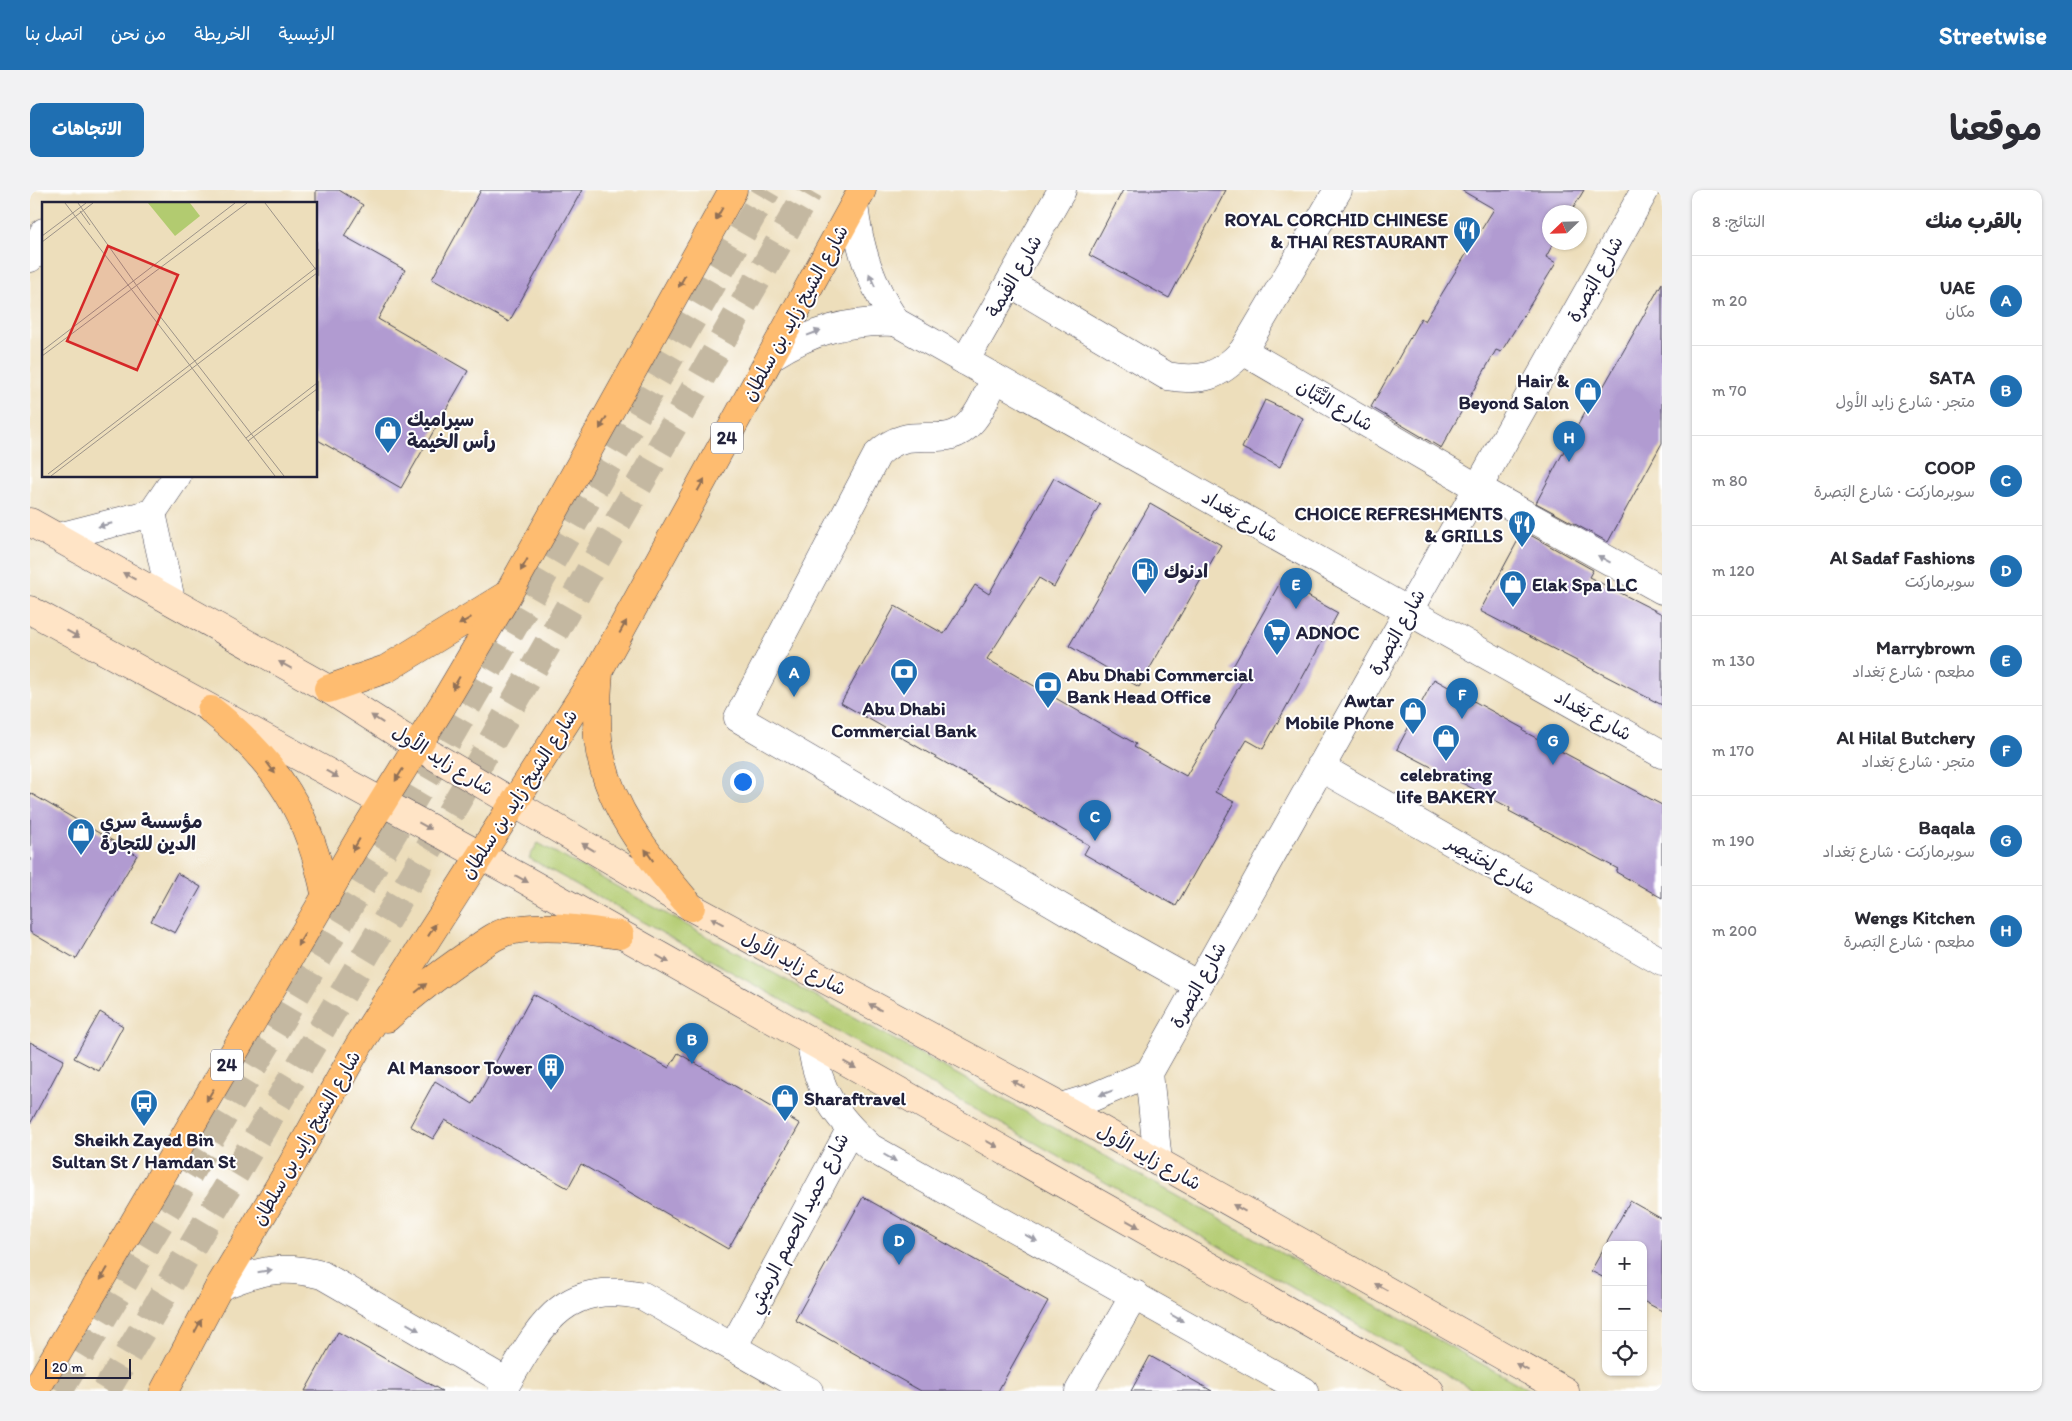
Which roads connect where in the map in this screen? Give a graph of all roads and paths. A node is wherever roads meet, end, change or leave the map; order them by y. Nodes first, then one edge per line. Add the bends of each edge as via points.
1 (732, 190) edge
2 (1062, 190) edge
3 (1338, 190) edge
4 (1645, 190) edge
5 (858, 197) edge
6 (42, 236) edge
7 (30, 258) edge
8 (1010, 283) junction
9 (896, 322) junction
10 (1243, 351) junction
11 (772, 356) junction
12 (965, 361) junction
13 (995, 378) junction
14 (176, 478) edge
15 (1478, 488) junction
16 (152, 513) junction
17 (30, 522) edge
18 (58, 536) junction
19 (1662, 590) edge
20 (506, 596) junction
21 (172, 600) junction
22 (30, 610) edge
23 (1408, 612) junction
24 (599, 670) junction
25 (328, 689) junction
26 (211, 710) junction
27 (417, 746) junction
28 (1662, 754) edge
29 (1320, 768) junction
30 (514, 803) junction
31 (382, 804) junction
32 (480, 856) junction
33 (326, 898) junction
34 (690, 907) junction
35 (620, 935) junction
36 (1662, 962) edge
37 (1198, 985) junction
38 (812, 1043) junction
39 (359, 1045) junction
40 (1149, 1073) junction
41 (1061, 1107) junction
42 (850, 1130) junction
43 (1158, 1162) junction
44 (219, 1287) junction
45 (1135, 1294) junction
46 (733, 1347) junction
47 (505, 1386) edge
48 (34, 1391) edge
49 (164, 1391) edge
50 (809, 1391) edge
51 (1079, 1391) edge
52 (1304, 1391) edge
53 (1430, 1391) edge
54 (1565, 1391) edge

1 -> 20 main road, 24
2 - 8 street, شارع الفَيمة
3 - 10 street
4 - 15 street, شارع البَصرة
9 -> 5 street, شارع بَغداد via 863,258 857,235
5 - 11 main road, شارع الشيخ زايد بن سلطان / 24
6 - 7 street
8 - 10 street via 1167,376 1188,380 1209,377 1228,367
8 - 12 street, شارع الفَيمة
11 -> 9 street, شارع بَغداد via 796,341 829,328 872,321
9 - 12 street, شارع بَغداد
10 - 15 street, شارع التَّبَّان
24 -> 11 main road, شارع الشيخ زايد بن سلطان / 24
12 - 13 street, شارع بَغداد
13 - 23 street, شارع بَغداد
13 - 37 street via 972,422 962,430 942,438 906,436 877,454 738,718
14 - 16 street
19 -> 15 street, شارع التَّبَّان
15 - 23 street, شارع البَصرة
16 -> 18 street
16 - 21 street
17 - 18 main road, شارع زايد الأول
21 -> 18 main road, شارع زايد الأول
20 -> 25 main road via 386,669
20 -> 27 main road, 24
25 -> 21 main road, شارع زايد الأول
22 -> 26 main road
23 - 28 street, شارع بَغداد
23 - 29 street, شارع البَصرة
24 - 30 main road, شارع الشيخ زايد بن سلطان / 24
34 -> 24 main road via 639,841 620,809 606,774 598,740
27 -> 25 main road, شارع زايد الأول
26 -> 31 main road via 340,778
26 -> 33 main road via 252,745 286,788 311,838
27 - 30 main road, شارع زايد الأول
27 -> 31 main road, 24
29 - 36 street, شارع لِخنَيصِر
29 - 37 street, شارع البَصرة
30 - 32 main road, شارع الشيخ زايد بن سلطان / 24
34 -> 30 main road, شارع زايد الأول
31 -> 32 main road
31 -> 33 main road, 24
32 -> 35 main road
39 -> 32 main road, شارع الشيخ زايد بن سلطان / 24
33 -> 48 main road, 24
41 -> 34 main road, شارع زايد الأول
35 -> 38 main road
39 -> 35 main road via 426,984 485,943 507,932 534,927
37 - 40 street, شارع البَصرة
38 - 42 street, شارع حميد الحصم الرميثي via 820,1084
38 -> 53 main road
39 - 44 main road, شارع الشيخ زايد بن سلطان / 24
40 -> 41 street via 1092,1098
40 - 43 street
41 - 43 main road, شارع زايد الأول
42 -> 45 street via 871,1148
42 - 46 street, شارع حميد الحصم الرميثي
54 -> 43 main road, شارع زايد الأول
44 -> 47 street via 243,1276 276,1269 322,1275
49 -> 44 main road, شارع الشيخ زايد بن سلطان / 24
45 - 51 street
45 -> 52 street
46 - 47 street via 643,1296 618,1291 593,1293 570,1302 550,1317
46 - 50 street

